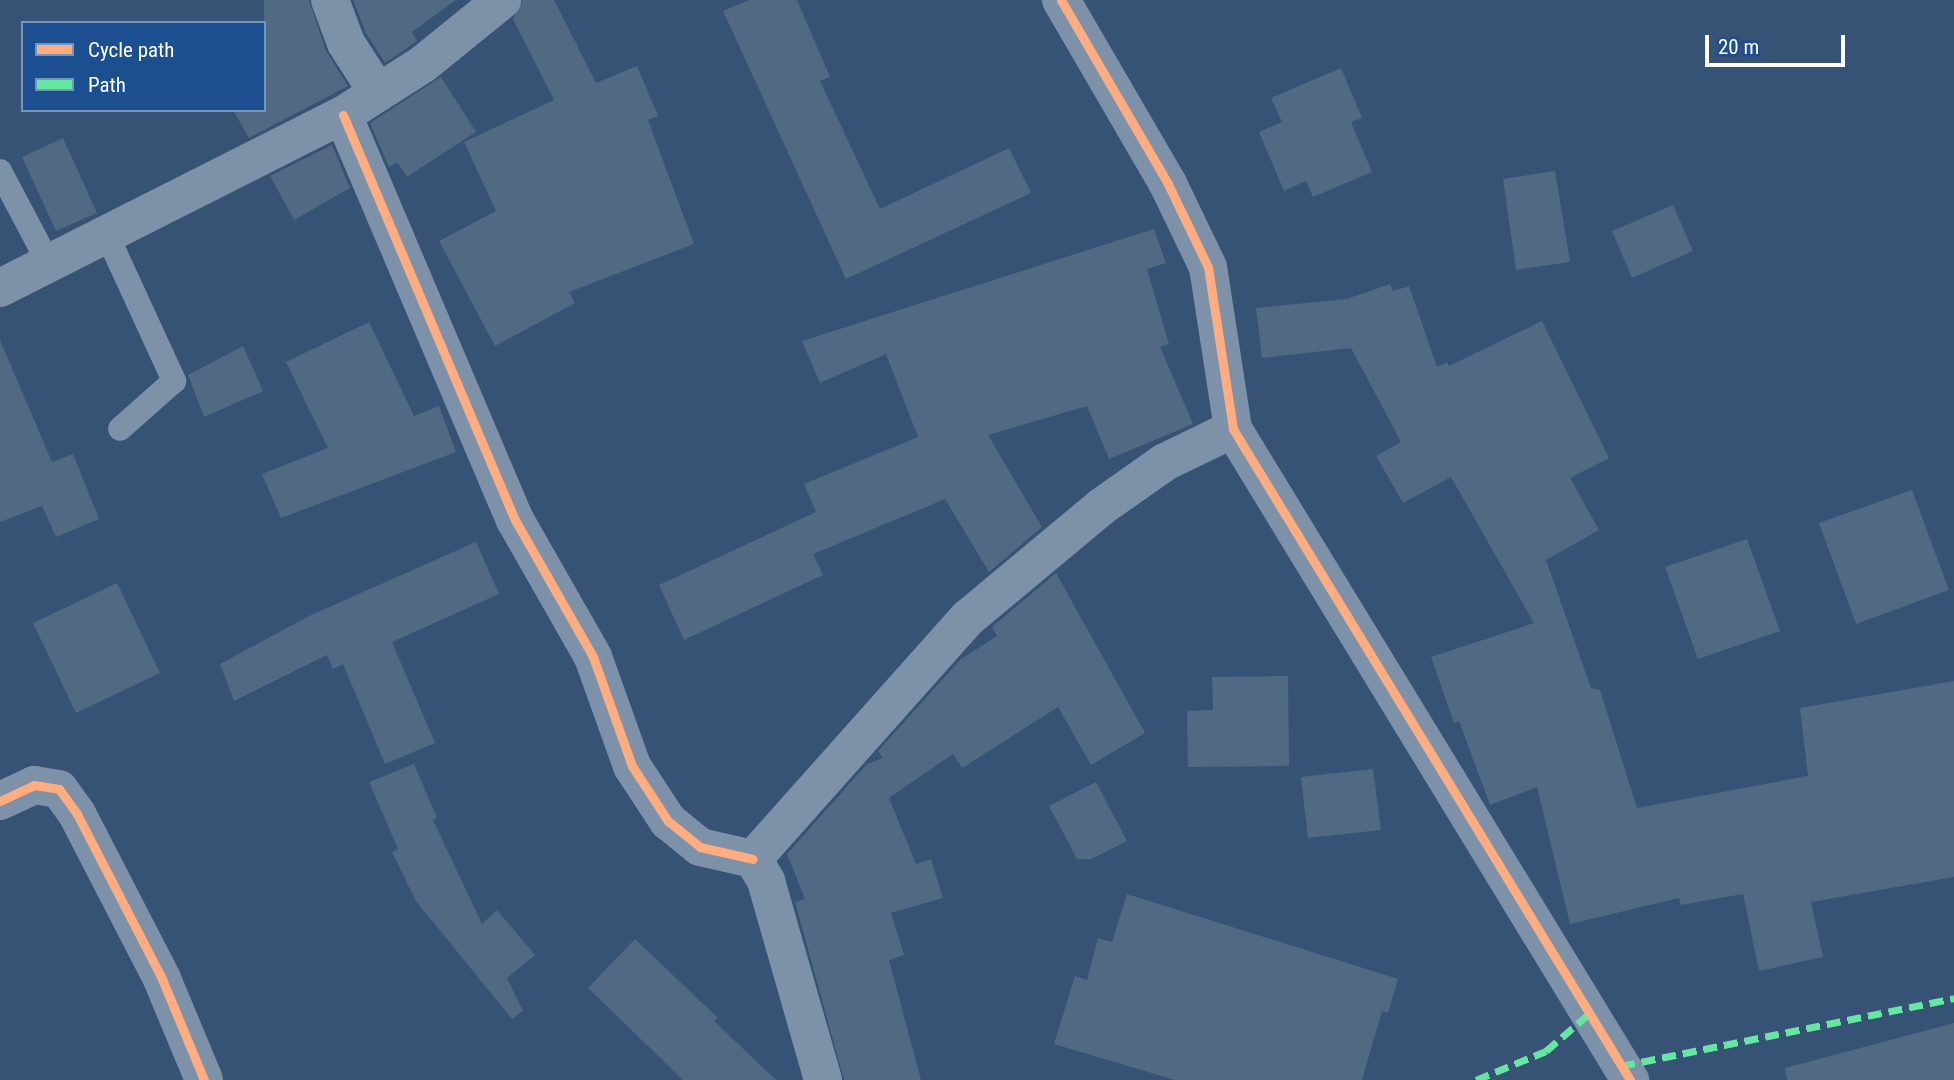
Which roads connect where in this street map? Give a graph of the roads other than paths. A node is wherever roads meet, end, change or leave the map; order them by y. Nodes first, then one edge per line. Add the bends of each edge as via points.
1 (330, 0) edge
2 (502, 0) edge
3 (1060, 0) edge
4 (378, 93) junction
5 (342, 115) junction
6 (0, 170) edge
7 (107, 234) junction
8 (48, 262) junction
9 (0, 288) edge
10 (120, 429) dead end
11 (1233, 429) junction
12 (0, 801) edge
13 (752, 859) junction
14 (204, 1080) edge
15 (823, 1080) edge
16 (1630, 1080) edge

1 - 4 street via 346,43
2 - 4 street via 424,64
3 - 11 street via 1168,184 1208,267
4 - 5 street
5 - 7 street
5 - 13 street via 515,520 593,657 632,766 668,821 700,847
6 - 8 lane
7 - 8 street
7 - 10 lane via 174,381
8 - 9 street
11 - 13 street via 1165,462 1101,507 968,618
11 - 16 street
12 - 14 street via 34,785 59,789 65,797 162,979
13 - 15 street via 766,881

